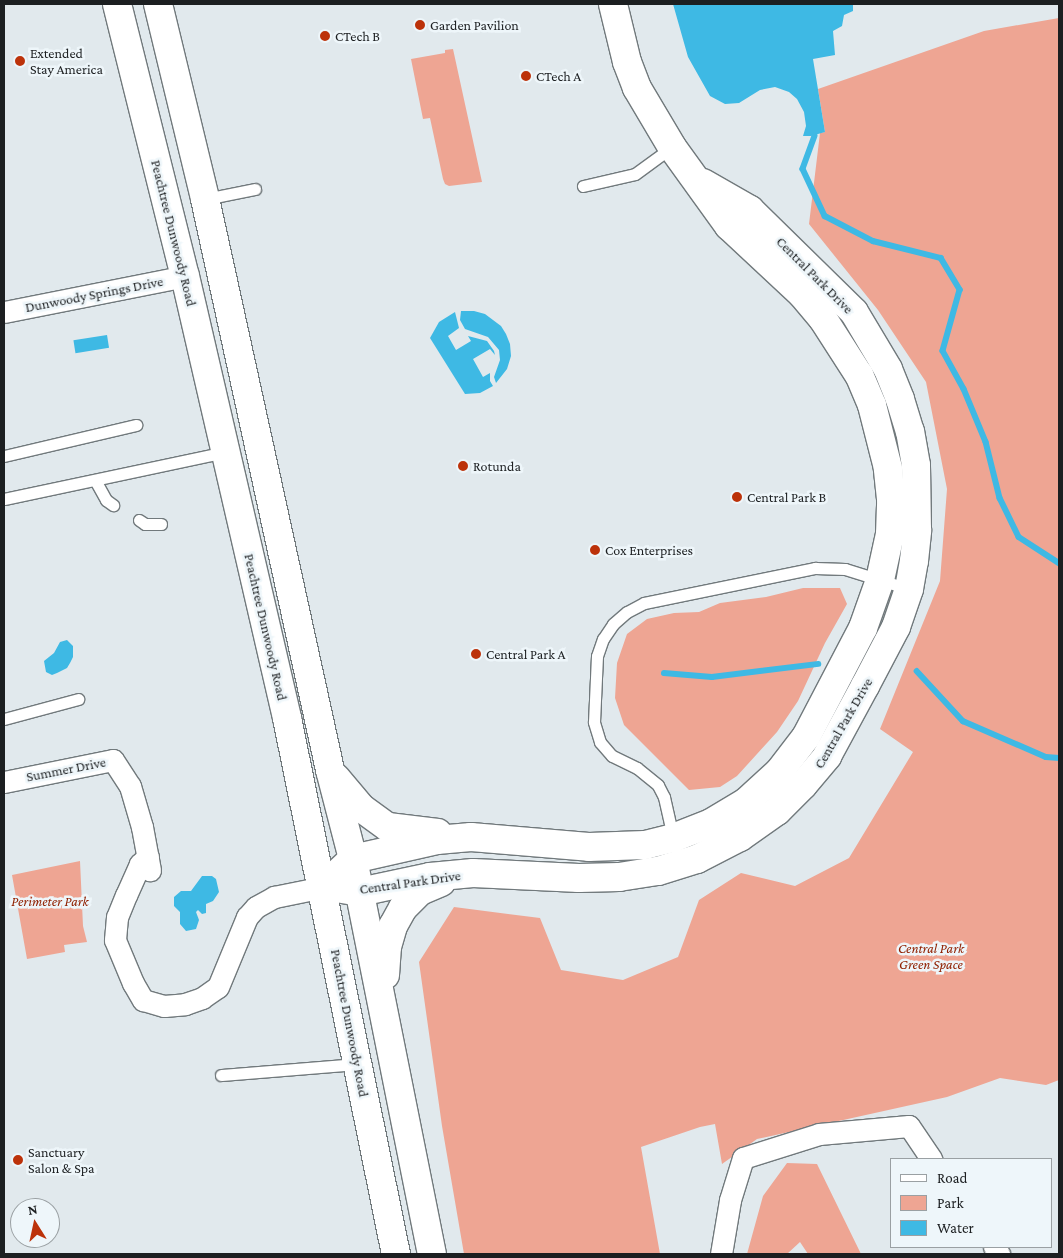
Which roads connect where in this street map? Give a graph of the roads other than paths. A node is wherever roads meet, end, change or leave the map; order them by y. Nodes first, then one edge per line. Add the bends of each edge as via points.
1 (117, 4) edge
2 (158, 4) edge
3 (613, 4) edge
4 (672, 147) junction
5 (698, 180) junction
6 (583, 186) dead end
7 (255, 189) dead end
8 (204, 199) junction
9 (185, 276) junction
10 (4, 312) edge
11 (136, 425) dead end
12 (226, 452) junction
13 (4, 456) edge
14 (95, 480) junction
15 (4, 499) edge
16 (113, 505) dead end
17 (139, 520) dead end
18 (161, 524) dead end
19 (880, 580) junction
20 (909, 589) junction
21 (78, 699) dead end
22 (4, 719) edge
23 (330, 770) junction
24 (4, 782) edge
25 (472, 837) junction
26 (673, 838) junction
27 (353, 859) junction
28 (474, 873) junction
29 (323, 887) junction
30 (360, 892) junction
31 (383, 1004) junction
32 (358, 1064) junction
33 (221, 1075) dead end
34 (931, 1158) edge
35 (396, 1254) edge
36 (432, 1254) edge
37 (721, 1254) edge

1 - 9 main road, Peachtree Dunwoody Road
2 - 8 main road
3 - 4 main road, Central Park Drive via 626,62 637,88
4 - 5 main road, Central Park Drive
4 - 6 lane via 635,174
5 - 19 main road, Central Park Drive via 729,226 802,294 823,319 858,375 872,405 888,468 891,500 890,534
5 - 20 main road, Central Park Drive via 750,210 833,289 854,312 888,370 910,432 916,465 917,530
7 - 8 lane
8 - 23 main road
9 - 10 street, Dunwoody Springs Drive
9 - 12 main road, Peachtree Dunwoody Road
11 - 13 lane
12 - 14 lane
12 - 29 main road, Peachtree Dunwoody Road
14 - 15 lane
14 - 16 lane via 106,500
17 - 18 lane via 145,524
19 - 20 lane
19 - 26 main road, Central Park Drive via 863,628 842,670 806,737 779,772 746,802
19 - 26 lane via 846,569 815,568 644,603 613,624 597,656 594,722 600,742 612,756 637,768 658,785 664,797
20 - 28 main road, Central Park Drive via 896,627 827,756 777,811 740,837 697,859 658,871 619,877
21 - 22 lane
23 - 25 main road via 360,807 388,827
23 - 27 main road
24 - 29 street, Summer Drive via 113,760 130,786 150,868 138,900 117,917 115,940 143,1000 164,1006 202,998 218,987 247,917 256,907 274,897
25 - 26 main road, Central Park Drive via 589,847 645,845
25 - 27 main road, Central Park Drive via 437,840
27 - 29 main road, Central Park Drive
27 - 30 main road
28 - 30 main road, Central Park Drive via 430,877
28 - 31 main road via 420,891 403,908 387,947
29 - 30 main road, Central Park Drive
29 - 32 main road, Peachtree Dunwoody Road
30 - 31 main road
31 - 36 main road
32 - 33 lane
32 - 35 main road, Peachtree Dunwoody Road
34 - 37 street via 909,1126 819,1134 743,1158 730,1200

